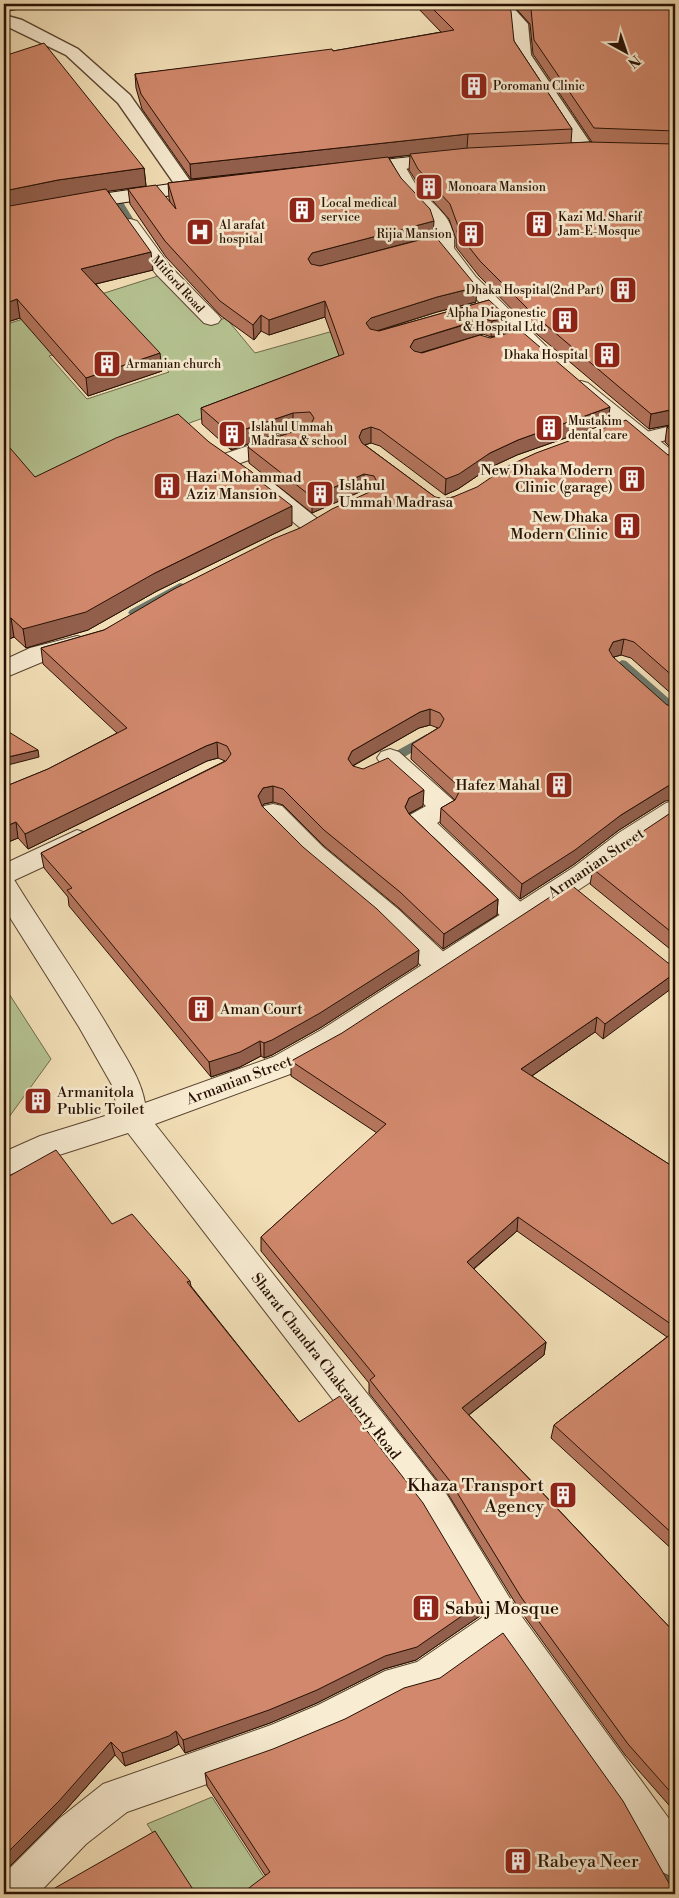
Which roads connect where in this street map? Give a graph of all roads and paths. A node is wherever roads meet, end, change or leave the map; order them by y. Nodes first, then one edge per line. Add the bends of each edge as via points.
1 (501, 4) edge
2 (4, 20) edge
3 (586, 150) junction
4 (606, 150) edge
5 (566, 151) edge
6 (467, 156) edge
7 (395, 164) junction
8 (338, 171) edge
9 (224, 183) edge
10 (186, 188) junction
11 (114, 198) junction
12 (4, 216) edge
13 (211, 319) dead end
14 (524, 336) junction
15 (502, 342) edge
16 (628, 424) junction
17 (675, 431) edge
18 (601, 434) edge
19 (302, 435) edge
20 (646, 439) junction
21 (675, 464) edge
22 (311, 526) edge
23 (97, 638) edge
24 (4, 670) edge
25 (414, 745) edge
26 (675, 810) edge
27 (273, 813) dead end
28 (96, 831) edge
29 (4, 875) edge
30 (568, 883) junction
31 (4, 885) edge
32 (591, 902) edge
33 (517, 915) junction
34 (440, 966) junction
35 (134, 1119) junction
36 (4, 1165) edge
37 (505, 1622) junction
38 (675, 1860) edge
39 (11, 1894) edge

1 - 3 lane via 520,24 523,55
2 - 10 lane via 16,22 72,52 124,99
3 - 4 street
3 - 5 street
6 - 7 street
7 - 8 street
7 - 14 street via 409,188 439,221 445,233 435,244 444,248 485,309
9 - 10 street
10 - 11 street
11 - 12 street
11 - 13 street, Mitford Road via 163,270
14 - 15 street
14 - 16 street
16 - 18 street
16 - 20 street
17 - 20 street
19 - 22 street via 221,454
20 - 21 street
23 - 24 street via 39,654
25 - 33 street via 380,764 444,807 419,822
26 - 30 street, Armanian Street
27 - 34 street via 314,854 388,916
28 - 29 street
30 - 32 lane
30 - 33 street, Armanian Street
31 - 35 street via 122,1077 128,1088
33 - 34 street, Armanian Street
34 - 35 street, Armanian Street via 284,1065
35 - 36 street, Armanian Street via 51,1145
35 - 37 street, Sharat Chandra Chakraborty Road via 435,1506
37 - 38 street, Sharat Chandra Chakraborty Road
37 - 39 street via 424,1678 398,1684 273,1744 116,1797 74,1831

